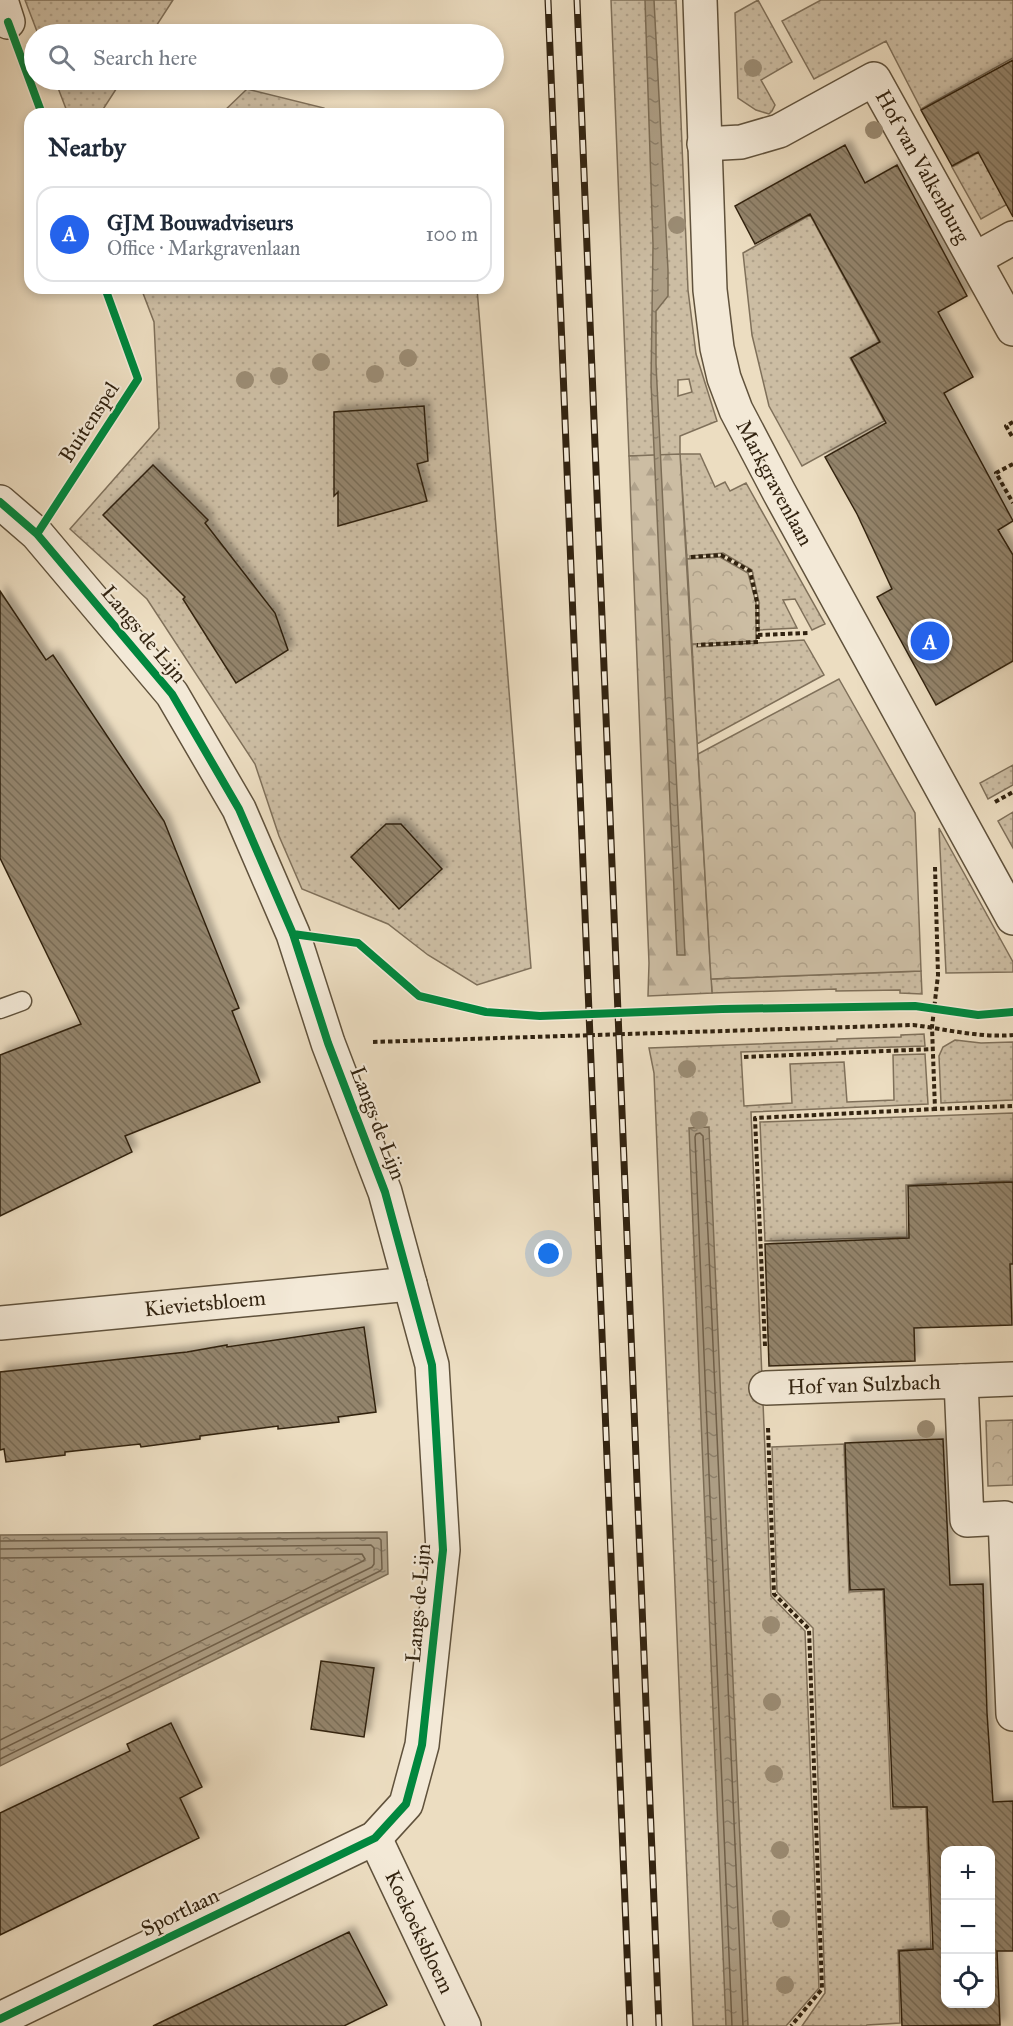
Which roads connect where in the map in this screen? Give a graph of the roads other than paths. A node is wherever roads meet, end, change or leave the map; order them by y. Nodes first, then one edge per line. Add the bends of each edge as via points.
1 (700, 0) edge
2 (704, 144) junction
3 (1013, 238) edge
4 (975, 259) junction
5 (1013, 329) edge
6 (2, 506) edge
7 (1013, 918) edge
8 (22, 1000) dead end
9 (0, 1009) edge
10 (410, 1284) junction
11 (0, 1323) edge
12 (1013, 1379) edge
13 (961, 1381) junction
14 (766, 1388) road end
15 (1009, 1518) edge
16 (1013, 1714) edge
17 (375, 1838) junction
18 (0, 2019) edge
19 (464, 2026) edge

1 - 2 street, Markgravenlaan
2 - 4 street, Hof van Valkenburg via 741,142 779,131 874,79
2 - 7 street, Markgravenlaan via 712,317 724,378 736,410
3 - 4 street, Hof van Valkenburg
4 - 5 street, Hof van Valkenburg
6 - 10 street, Langs de Lijn via 37,534 172,694 239,810 293,934 328,1043 385,1192
8 - 9 lane
10 - 11 street, Kievietsbloem
10 - 17 street, Langs de Lijn via 432,1365 442,1550 422,1745 406,1804
12 - 13 street, Hof van Sulzbach
13 - 14 street, Hof van Sulzbach
13 - 15 street, Hof van Sulzbach via 967,1520
15 - 16 street, Hof van Sulzbach
17 - 18 street, Sportlaan
17 - 19 street, Koekoeksbloem

